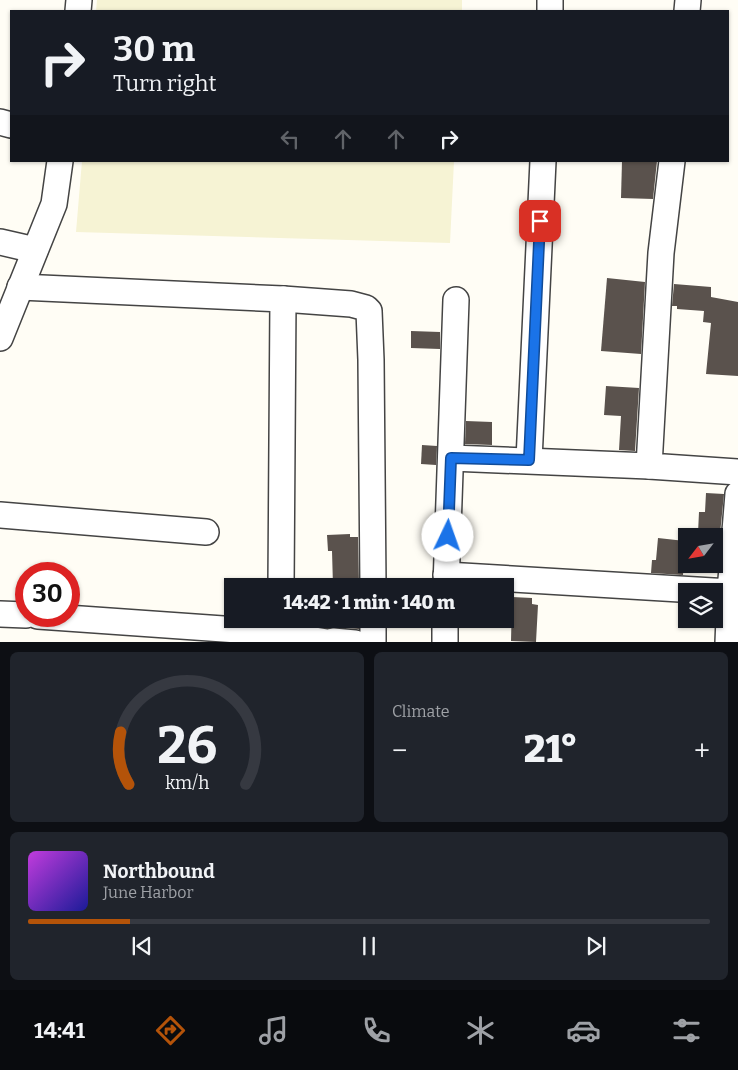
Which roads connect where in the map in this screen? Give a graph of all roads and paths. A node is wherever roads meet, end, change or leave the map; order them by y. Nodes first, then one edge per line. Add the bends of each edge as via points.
1 (60, 162) edge
2 (543, 162) edge
3 (672, 162) edge
4 (0, 242) edge
5 (35, 250) junction
6 (20, 287) junction
7 (283, 299) junction
8 (456, 300) dead end
9 (0, 338) edge
10 (451, 458) junction
11 (529, 460) junction
12 (649, 466) junction
13 (738, 472) edge
14 (738, 494) edge
15 (0, 515) edge
16 (206, 532) dead end
17 (281, 578) edge
18 (373, 578) edge
19 (446, 578) edge
20 (514, 583) edge
21 (730, 592) junction
22 (0, 614) edge
23 (15, 615) edge
24 (80, 619) edge
25 (373, 628) edge
26 (445, 628) edge
27 (273, 632) edge
28 (340, 642) edge
29 (373, 642) edge
30 (445, 642) edge
31 (728, 642) edge

1 - 5 street via 54,204
2 - 11 street
3 - 12 street via 661,253
4 - 5 street
5 - 6 street
6 - 7 street
6 - 9 street
7 - 17 street
7 - 18 street via 352,304 369,312
8 - 10 street
10 - 11 street
10 - 19 street
11 - 12 street
12 - 13 street
14 - 21 street
15 - 16 street
20 - 21 street
21 - 31 street
22 - 23 street
24 - 27 street
25 - 29 street
26 - 30 street
27 - 28 street

